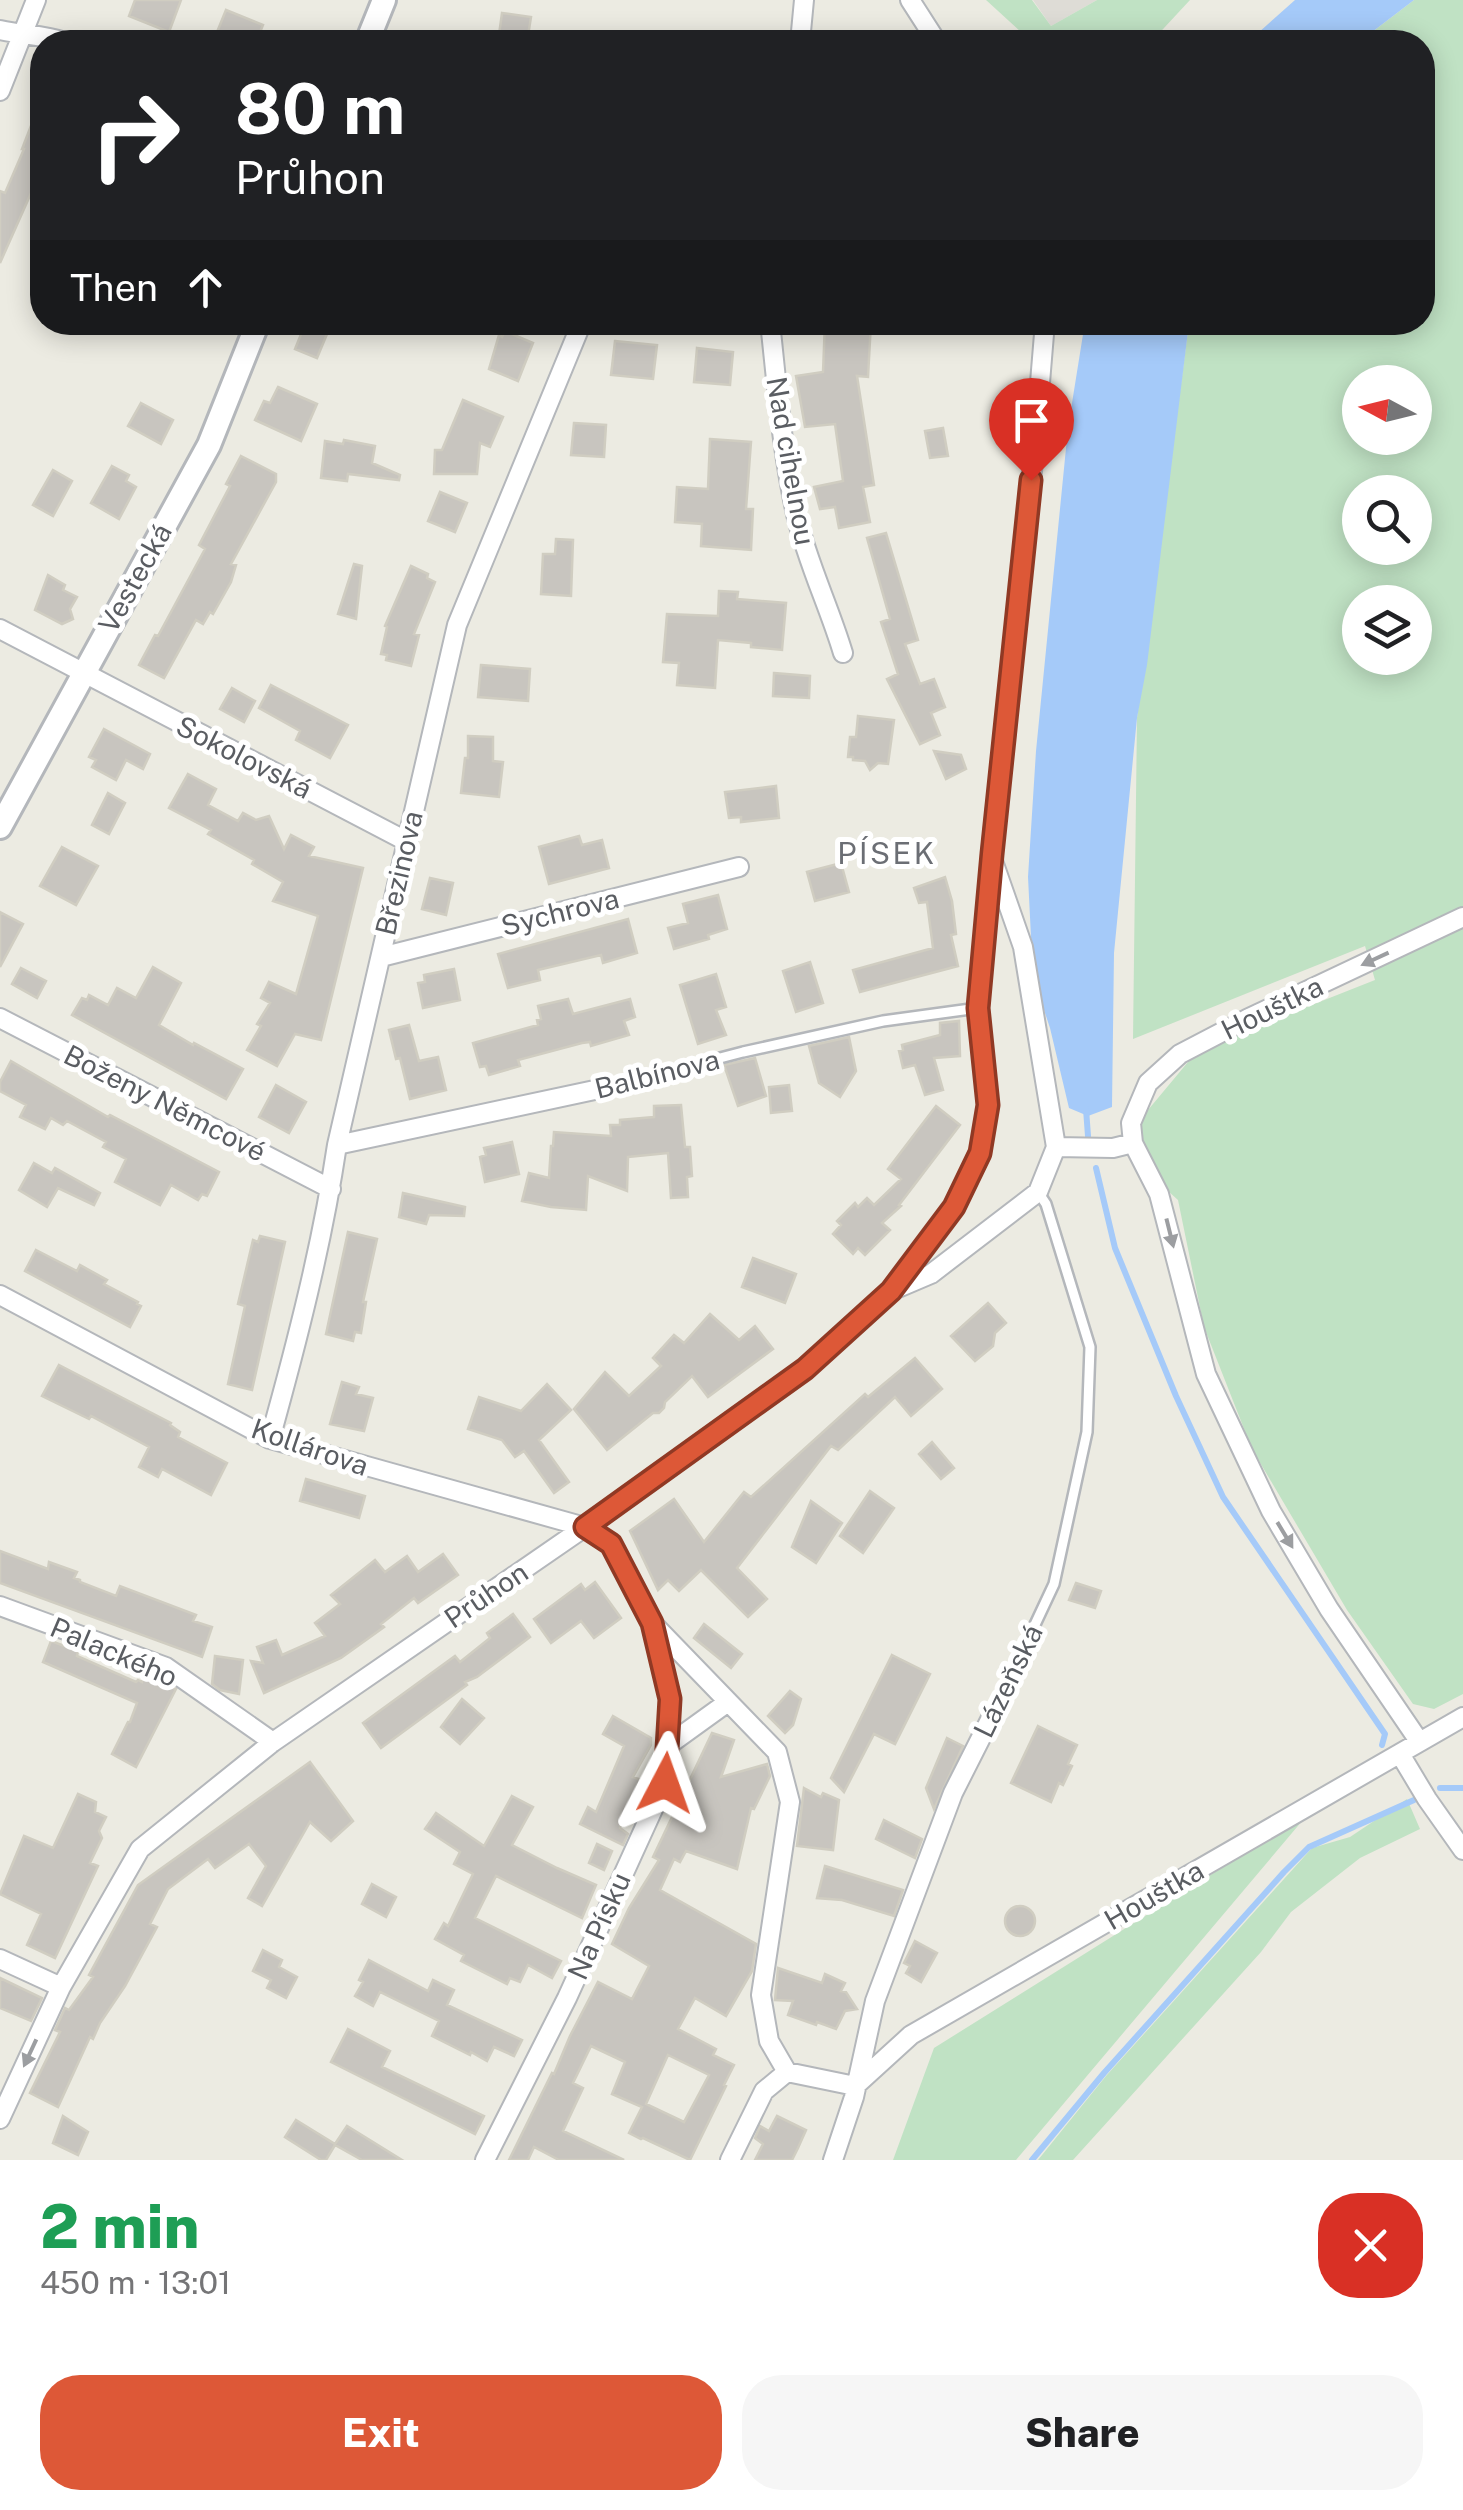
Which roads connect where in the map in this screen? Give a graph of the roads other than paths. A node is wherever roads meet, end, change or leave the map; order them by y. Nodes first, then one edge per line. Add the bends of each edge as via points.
1 (36, 0) edge
2 (384, 0) edge
3 (804, 0) edge
4 (910, 0) edge
5 (0, 30) edge
6 (372, 30) edge
7 (801, 30) edge
8 (929, 30) edge
9 (22, 35) junction
10 (30, 36) edge
11 (0, 91) edge
12 (253, 335) edge
13 (577, 335) edge
14 (772, 335) edge
15 (1044, 335) edge
16 (0, 629) edge
17 (843, 653) dead end
18 (82, 674) junction
19 (0, 827) edge
20 (406, 841) junction
21 (992, 854) junction
22 (739, 866) dead end
23 (1463, 917) edge
24 (380, 957) junction
25 (978, 1008) junction
26 (0, 1018) edge
27 (604, 1088) joint
28 (1134, 1143) junction
29 (337, 1145) junction
30 (1056, 1148) junction
31 (331, 1189) junction
32 (1038, 1192) junction
33 (891, 1291) junction
34 (0, 1295) edge
35 (270, 1440) junction
36 (585, 1527) junction
37 (0, 1606) edge
38 (652, 1623) junction
39 (728, 1702) junction
40 (994, 1712) joint
41 (1463, 1717) edge
42 (273, 1742) junction
43 (1419, 1742) junction
44 (668, 1746) junction
45 (1400, 1754) junction
46 (1463, 1850) edge
47 (0, 1959) edge
48 (61, 1987) junction
49 (786, 2072) junction
50 (855, 2086) junction
51 (0, 2120) edge
52 (486, 2160) edge
53 (730, 2160) edge
54 (833, 2160) edge

1 - 9 street
2 - 6 street
3 - 7 street
4 - 8 street
5 - 9 street
9 - 10 street
9 - 11 street
12 - 18 street, Vestecká via 209,444
13 - 20 street, Březinova via 456,625
14 - 17 street, Nad cihelnou via 796,513
15 - 21 street
16 - 18 street, Sokolovská
18 - 19 street, Vestecká
18 - 20 street, Sokolovská
20 - 24 street, Březinova
21 - 25 street
21 - 30 street via 1023,947
22 - 24 street, Sychrova
23 -> 28 street, Houštka via 1180,1054 1148,1083 1131,1122
24 - 29 street, Březinova
25 - 27 lane, Balbínova via 883,1022
25 - 33 street via 988,1105 980,1153 954,1207
26 - 31 street, Boženy Němcové
27 - 29 street, Balbínova
28 - 30 street
28 -> 43 street via 1160,1194 1206,1374 1270,1510
29 - 31 street, Březinova
30 - 32 street
31 - 35 street, Březinova
32 - 33 street, Průhon via 931,1274
32 - 40 lane, Lázeňská via 1090,1347 1088,1432 1054,1584
33 - 36 street, Průhon via 805,1369
34 - 35 street, Kollárova
35 - 36 street, Kollárova
36 - 38 street, Na Písku via 611,1544
36 - 42 street, Průhon
37 - 42 street, Palackého via 166,1667
38 - 39 street, Na Písku
38 - 44 street, Na Písku via 670,1699
39 - 44 street
39 - 49 street, Na Písku via 777,1752 790,1802 761,1995 769,2041
40 - 50 street, Lázeňská via 952,1793 881,1983
41 - 43 street, Houštka
42 - 48 street, Průhon via 140,1849
43 - 45 street, Houštka
44 - 52 street, Na Písku via 665,1783
45 - 46 street
45 - 50 street, Houštka via 911,2035
47 - 48 street
48 -> 51 street, Průhon
49 - 50 street
49 - 53 street via 764,2091
50 - 54 street, Lázeňská

